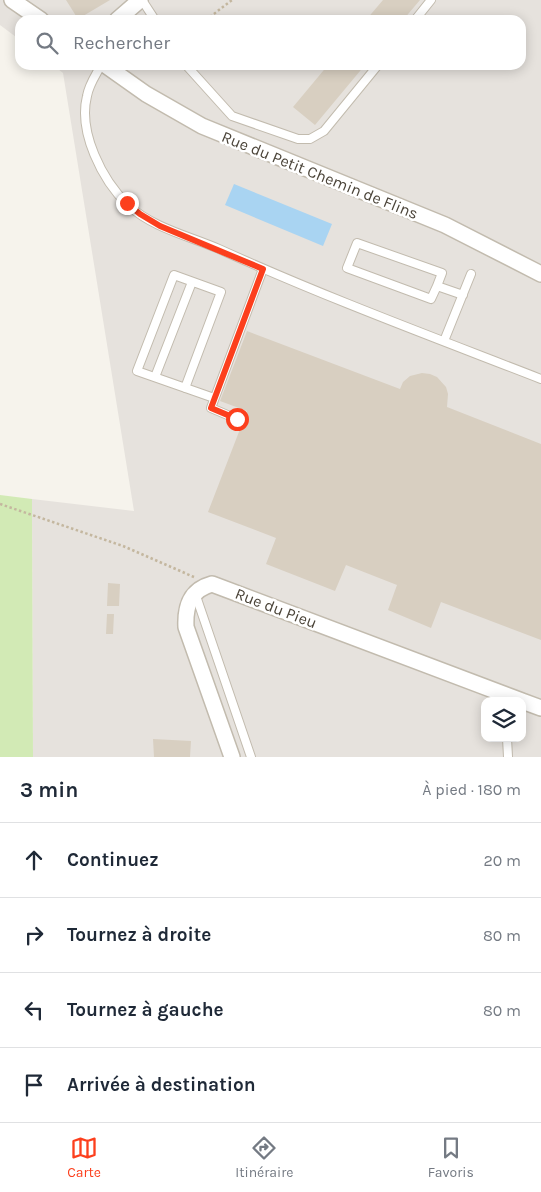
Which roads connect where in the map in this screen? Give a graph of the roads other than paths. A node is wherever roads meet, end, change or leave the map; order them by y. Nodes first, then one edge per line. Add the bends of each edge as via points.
1 (12, 0) edge
2 (141, 0) edge
3 (431, 0) edge
4 (34, 15) edge
5 (123, 15) edge
6 (152, 15) edge
7 (419, 15) edge
8 (100, 70) edge
9 (110, 70) edge
10 (191, 70) edge
11 (374, 70) edge
12 (263, 269) junction
13 (471, 274) dead end
14 (541, 274) edge
15 (192, 282) junction
16 (437, 286) junction
17 (462, 295) junction
18 (444, 341) junction
19 (155, 377) junction
20 (541, 380) edge
21 (185, 388) junction
22 (214, 398) junction
23 (237, 419) dead end
24 (195, 593) junction
25 (503, 697) edge
26 (526, 702) edge
27 (541, 708) edge
28 (507, 742) edge
29 (232, 757) edge
30 (251, 757) edge
31 (508, 757) edge

1 - 4 street
2 - 5 street
2 - 6 lane
3 - 7 lane
8 - 12 lane via 86,97 86,123 91,146 115,189 140,214 160,226
9 - 14 street, Rue du Petit Chemin de Flins via 202,126 445,225
10 - 11 lane via 232,116 298,139 310,139 324,131
12 - 18 lane
12 - 22 lane
13 - 17 lane
15 - 19 lane
15 - 19 lane via 174,275 137,371
15 - 21 lane via 221,292
16 - 16 lane via 442,273 357,243 347,268 431,299
16 - 17 lane
17 - 18 lane
18 - 20 lane
19 - 21 lane
21 - 22 lane
22 - 23 lane via 211,408
24 - 25 street, Rue du Pieu via 212,584
24 - 29 street via 189,599 186,627
24 - 30 lane
26 - 27 street, Rue du Pieu
28 - 31 lane

